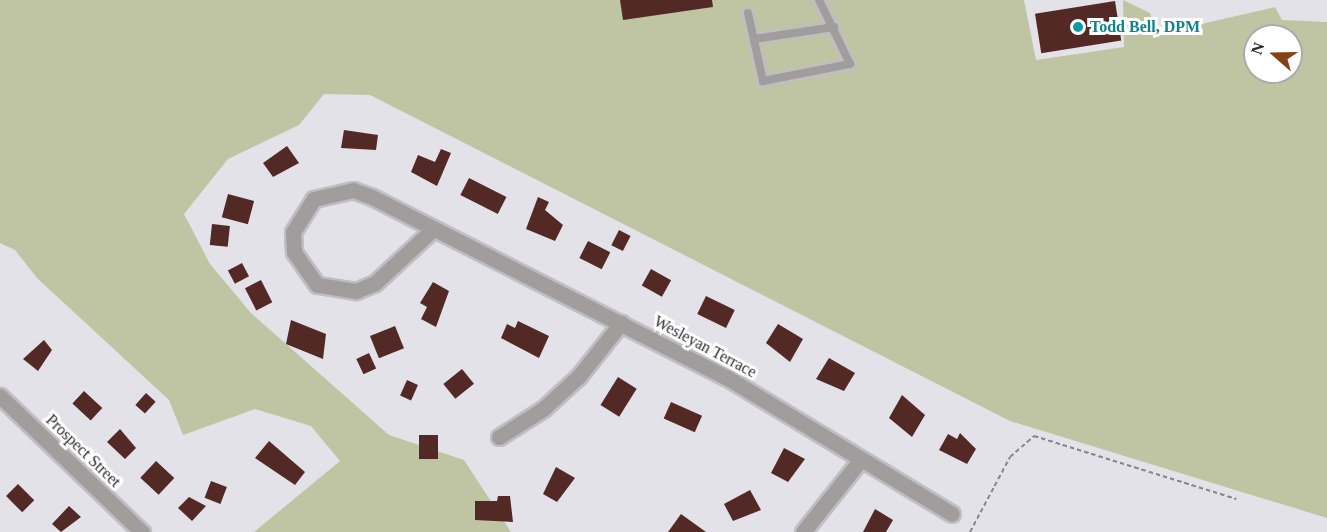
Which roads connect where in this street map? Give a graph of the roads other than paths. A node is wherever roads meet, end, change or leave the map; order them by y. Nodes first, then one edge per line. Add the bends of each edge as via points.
1 (819, 0) edge
2 (748, 13) dead end
3 (834, 27) junction
4 (754, 39) junction
5 (431, 231) junction
6 (621, 323) junction
7 (0, 396) edge
8 (499, 437) dead end
9 (861, 459) junction
10 (952, 514) dead end
11 (142, 532) edge
12 (803, 532) edge

1 - 3 lane
2 - 4 lane
3 - 4 lane
3 - 4 lane via 850,64 763,81
5 - 5 street, Wesleyan Terrace via 372,197 333,190 301,213 294,252 317,285 356,291 375,283
5 - 6 street, Wesleyan Terrace
6 - 8 street via 579,376 543,409
6 - 9 street, Wesleyan Terrace via 726,377
7 - 11 street, Prospect Street
9 - 10 street, Wesleyan Terrace
9 - 12 street

